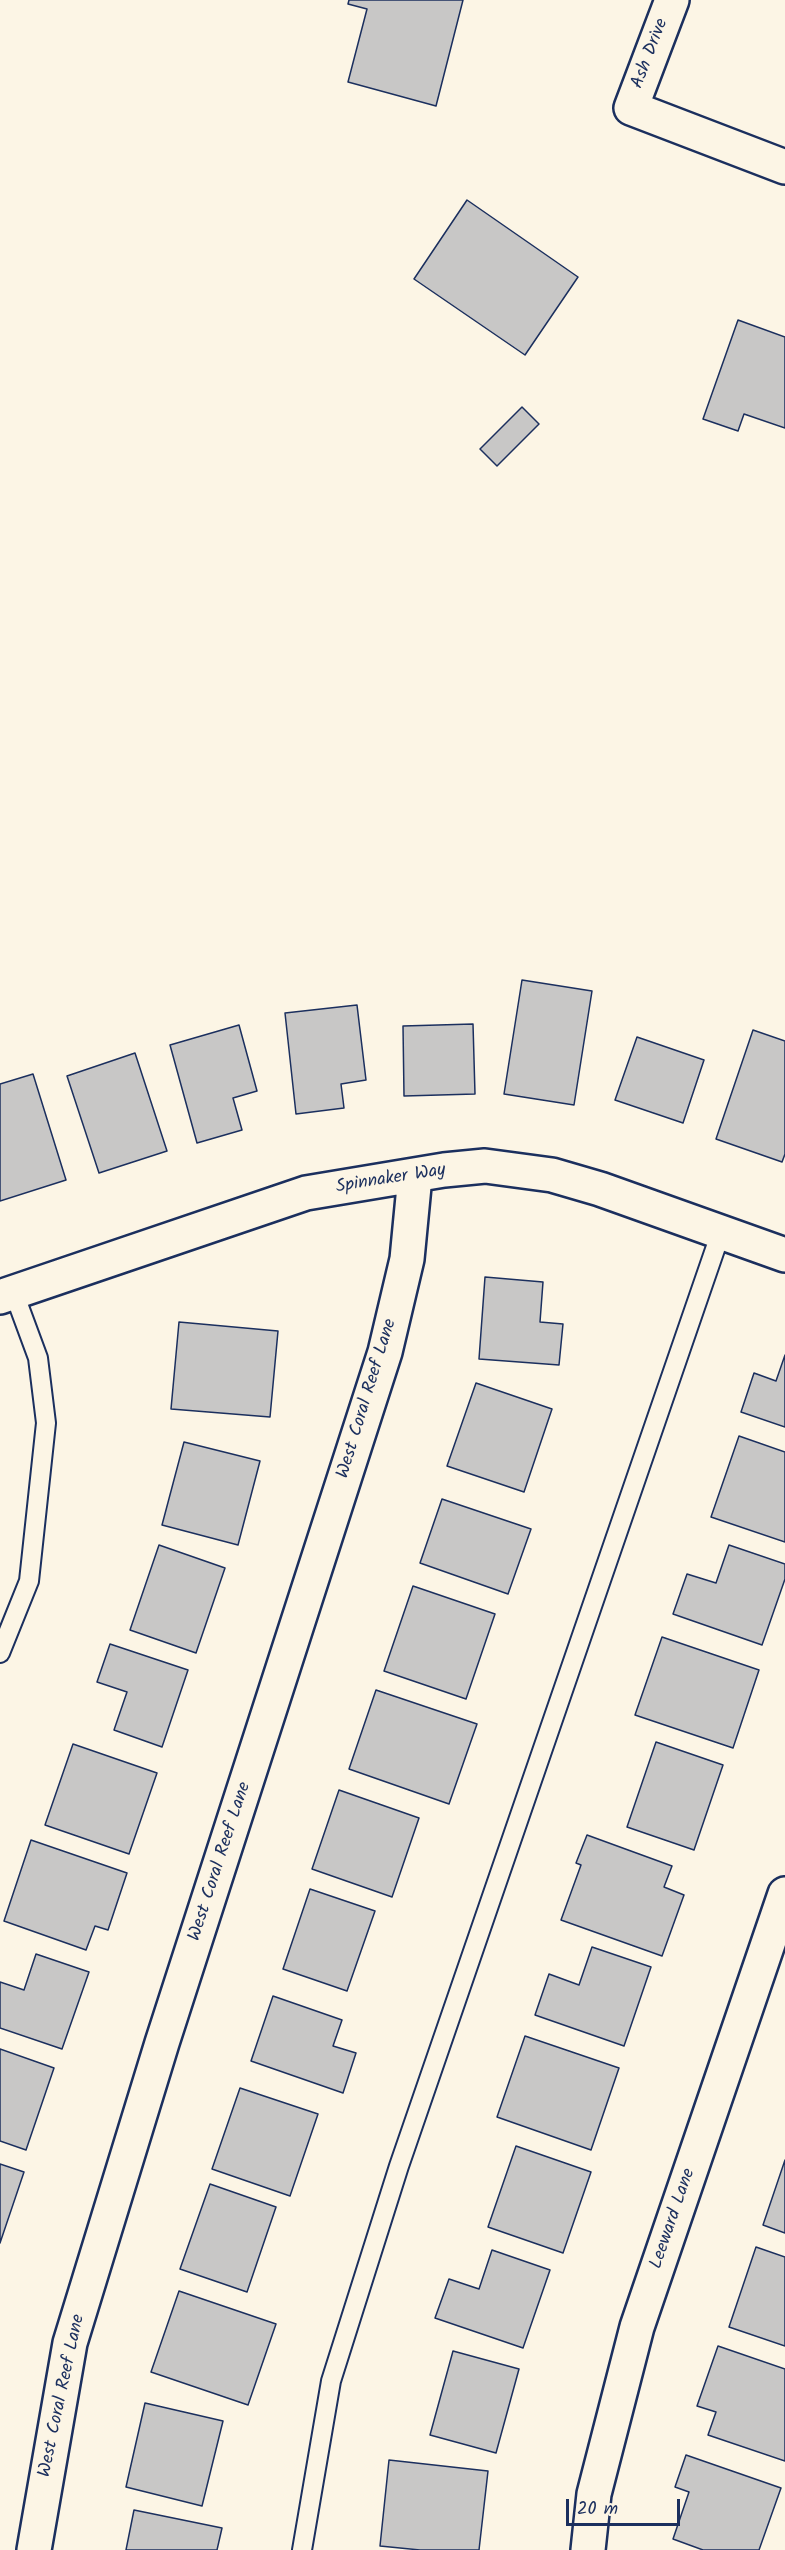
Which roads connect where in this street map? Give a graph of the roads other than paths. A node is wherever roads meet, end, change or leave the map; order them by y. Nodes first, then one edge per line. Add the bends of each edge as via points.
1 (672, 0) edge
2 (785, 167) edge
3 (415, 1176) junction
4 (721, 1232) junction
5 (785, 1255) edge
6 (7, 1295) edge
7 (0, 1653) edge
8 (785, 1893) edge
9 (34, 2550) edge
10 (302, 2550) edge
11 (588, 2550) edge

1 - 2 street, Ash Drive via 631,108
3 - 4 street, Spinnaker Way via 485,1166 552,1175 600,1188
3 - 6 street, Spinnaker Way via 306,1193
3 - 9 street, West Coral Reef Lane via 407,1259 385,1352 162,2043 70,2343
4 - 5 street, Spinnaker Way
4 - 10 lane via 391,2188 331,2381
6 - 7 lane via 38,1358 46,1423 29,1581
8 - 11 street, Leeward Lane via 637,2327 594,2494

